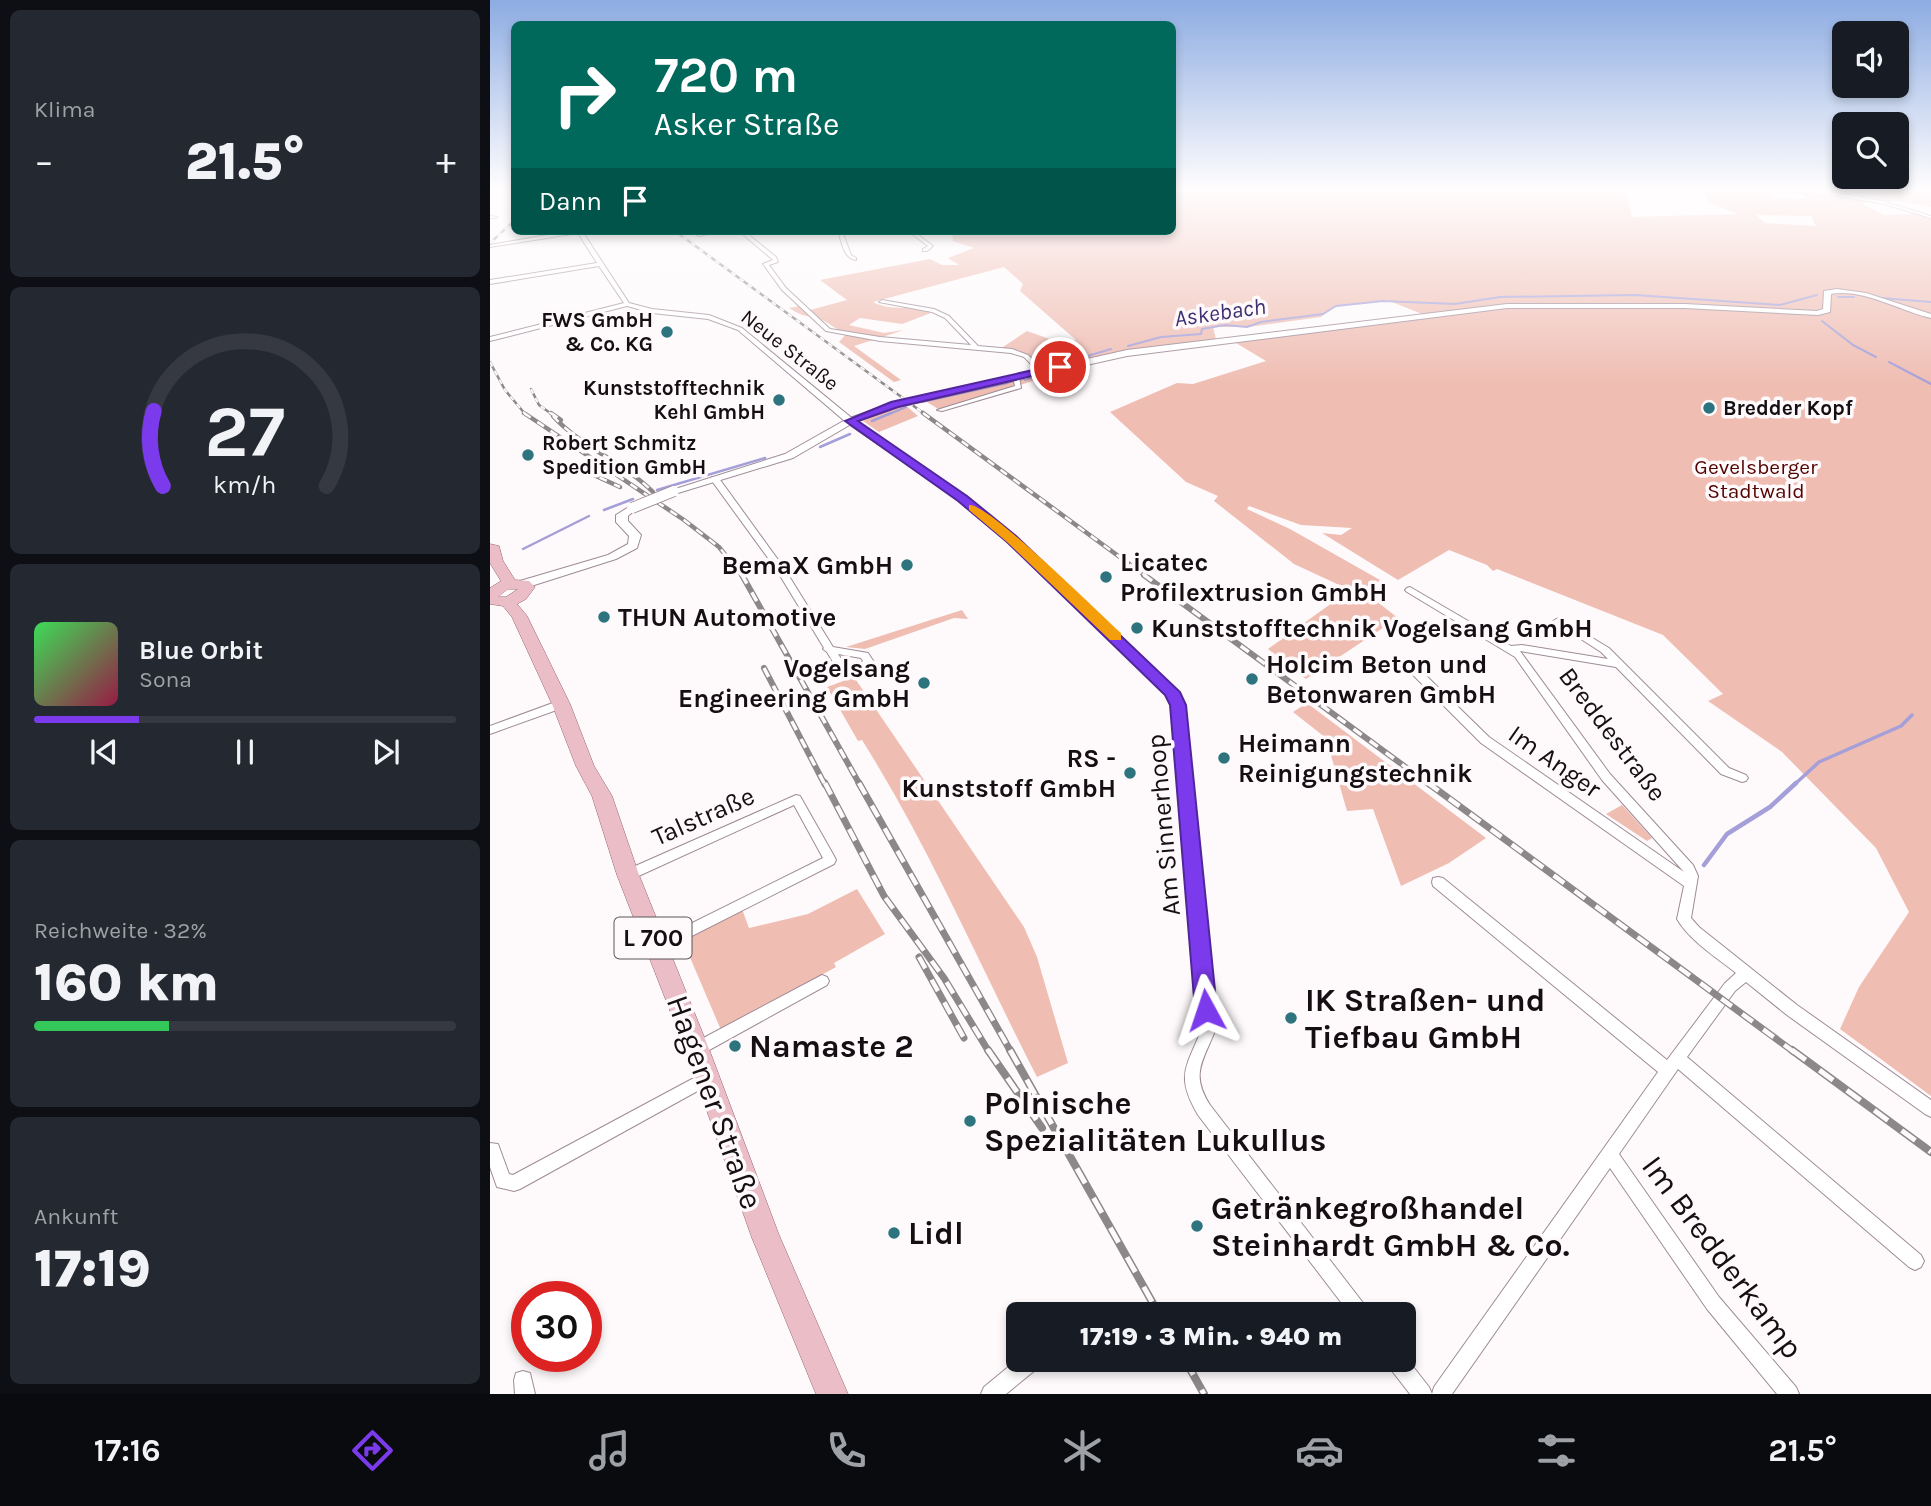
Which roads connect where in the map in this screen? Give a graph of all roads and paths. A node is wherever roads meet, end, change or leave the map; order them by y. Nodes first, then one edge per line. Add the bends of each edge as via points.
1 (594, 255) edge
2 (770, 255) edge
3 (849, 255) edge
4 (854, 259) dead end
5 (600, 264) junction
6 (490, 282) edge
7 (882, 302) dead end
8 (627, 304) junction
9 (1931, 316) edge
10 (490, 339) edge
11 (976, 347) junction
12 (1041, 371) junction
13 (1016, 377) junction
14 (940, 410) dead end
15 (850, 421) junction
16 (715, 479) junction
17 (490, 548) edge
18 (490, 570) edge
19 (1410, 590) dead end
20 (505, 594) edge
21 (1558, 621) dead end
22 (828, 649) dead end
23 (1512, 649) junction
24 (1405, 661) dead end
25 (1618, 664) junction
26 (561, 704) junction
27 (490, 730) edge
28 (1742, 778) dead end
29 (628, 875) junction
30 (1438, 882) dead end
31 (1691, 884) junction
32 (657, 947) junction
33 (1745, 974) junction
34 (822, 981) dead end
35 (697, 1049) junction
36 (1673, 1065) junction
37 (707, 1078) junction
38 (1931, 1109) edge
39 (492, 1150) edge
40 (1610, 1154) junction
41 (1915, 1261) dead end
42 (1352, 1302) edge
43 (1018, 1372) edge
44 (1405, 1372) edge
45 (832, 1394) edge
46 (991, 1394) edge
47 (1422, 1394) edge
48 (1441, 1394) edge
49 (1789, 1394) edge

1 - 5 street
2 - 11 street via 776,261 766,264 779,284 828,330 893,341
3 - 4 street
5 - 6 street
5 - 8 street
7 - 11 street via 947,317
8 - 10 street
8 - 15 street, Neue Straße via 709,317 740,329
9 - 12 street via 1842,291 1827,293 1827,310 1818,313 1685,306 1507,306 1159,349
11 - 12 street via 1019,353
12 - 13 street
13 - 14 street via 1019,387
13 - 15 street via 895,405
15 - 16 street via 789,456
15 - 42 street, Am Sinnerhoop via 962,498 1012,539 1172,692 1178,705 1208,1031 1189,1082 1204,1110
16 - 20 street, bridge via 674,491 622,515 622,522 635,535 633,547
16 - 22 street via 780,568
17 - 20 main road, Hagener Straße / L 700
18 - 20 main road, Hagener Straße / L 700
19 - 23 street, Breddestraße
20 - 26 main road, Hagener Straße / L 700
21 - 25 street via 1605,650
23 - 25 street
23 - 31 street, Breddestraße via 1606,777 1689,869
24 - 31 street, Im Anger via 1485,740
25 - 28 street via 1725,771
26 - 27 street
26 - 29 main road, Hagener Straße / L 700 via 602,796
29 - 32 main road, Hagener Straße / L 700
29 - 32 street, Talstraße via 796,799 830,860
30 - 36 street
31 - 33 street via 1684,919
32 - 35 main road, Hagener Straße / L 700
33 - 36 street via 1730,987
33 - 38 street
34 - 35 street
35 - 37 main road, Hagener Straße / L 700
36 - 40 street
36 - 41 street
37 - 39 street via 514,1183 503,1181
37 - 45 main road, Hagener Straße / L 700 via 766,1238
40 - 48 street
40 - 49 street, Im Bredderkamp via 1713,1303
43 - 46 street
44 - 47 street

